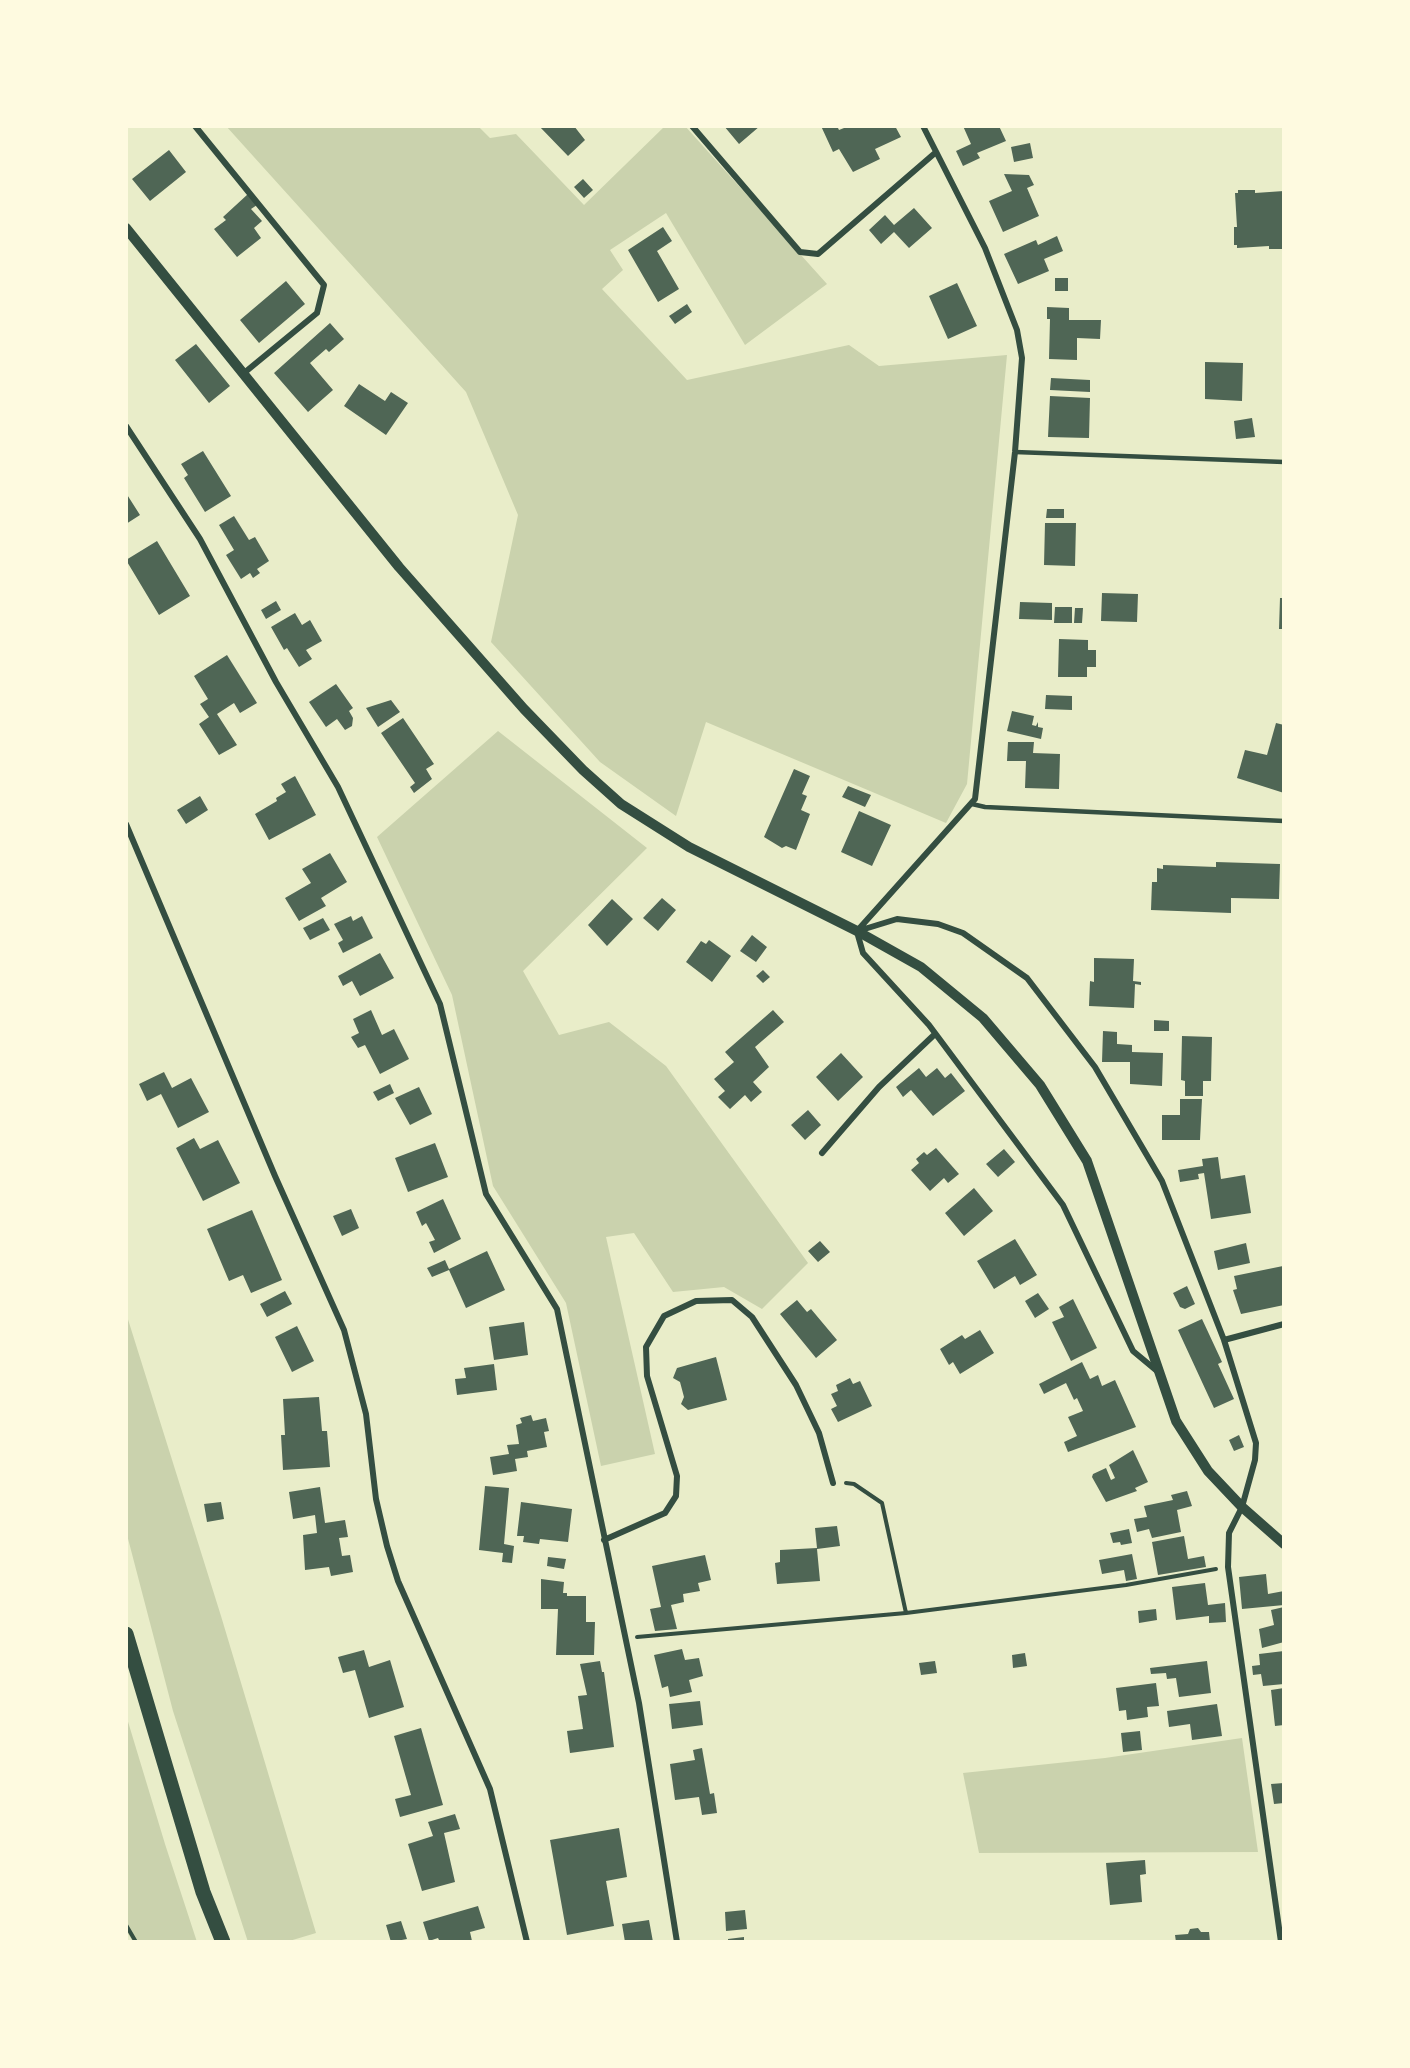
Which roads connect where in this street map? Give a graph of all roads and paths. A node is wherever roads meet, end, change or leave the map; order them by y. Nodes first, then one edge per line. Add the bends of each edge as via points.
1 (195, 126) edge
2 (692, 126) edge
3 (923, 126) edge
4 (935, 153) junction
5 (126, 228) edge
6 (244, 373) junction
7 (126, 426) edge
8 (1015, 452) junction
9 (1284, 462) edge
10 (972, 804) junction
11 (1284, 821) edge
12 (126, 824) edge
13 (857, 931) junction
14 (935, 1034) junction
15 (822, 1153) dead end
16 (1284, 1324) edge
17 (1224, 1340) junction
18 (1157, 1371) junction
19 (833, 1483) joint
20 (1242, 1507) junction
21 (604, 1540) junction
22 (1284, 1544) edge
23 (1228, 1567) junction
24 (906, 1613) junction
25 (126, 1634) edge
26 (648, 1636) dead end
27 (126, 1925) edge
28 (136, 1942) edge
29 (223, 1942) edge
30 (527, 1942) edge
31 (677, 1942) edge
32 (1281, 1942) edge

1 - 6 street via 324,285 317,313
2 - 4 street via 800,252 818,254
3 - 4 street
4 - 8 street via 985,248 1017,330 1022,358
5 - 6 street
6 - 13 street via 399,567 524,709 590,777 621,804 689,847
7 - 21 street via 200,539 276,682 338,787 441,1004 486,1194 557,1309
8 - 9 lane
8 - 10 street
10 - 11 lane
10 - 13 street
12 - 30 street via 344,1330 366,1414 376,1499 398,1581 490,1789
13 - 14 street via 863,953
13 - 17 street via 897,919 938,924 963,933 1027,978 1095,1067 1162,1181
13 - 18 street via 921,967 983,1018 1040,1085 1087,1161
14 - 15 street via 879,1087
14 - 18 street via 1062,1205 1133,1352
16 - 17 street
17 - 20 street via 1256,1443
18 - 20 street via 1176,1421 1208,1471
19 - 21 street via 819,1433 800,1394 752,1317 732,1300 696,1301 664,1316 646,1347 648,1376 677,1476 676,1496 664,1513
19 - 24 path via 854,1484 882,1503
20 - 22 street
20 - 23 street via 1229,1533
21 - 31 street via 639,1703
23 - 24 path via 1126,1585
23 - 32 street
24 - 26 path
25 - 29 main road via 200,1880
27 - 28 path

